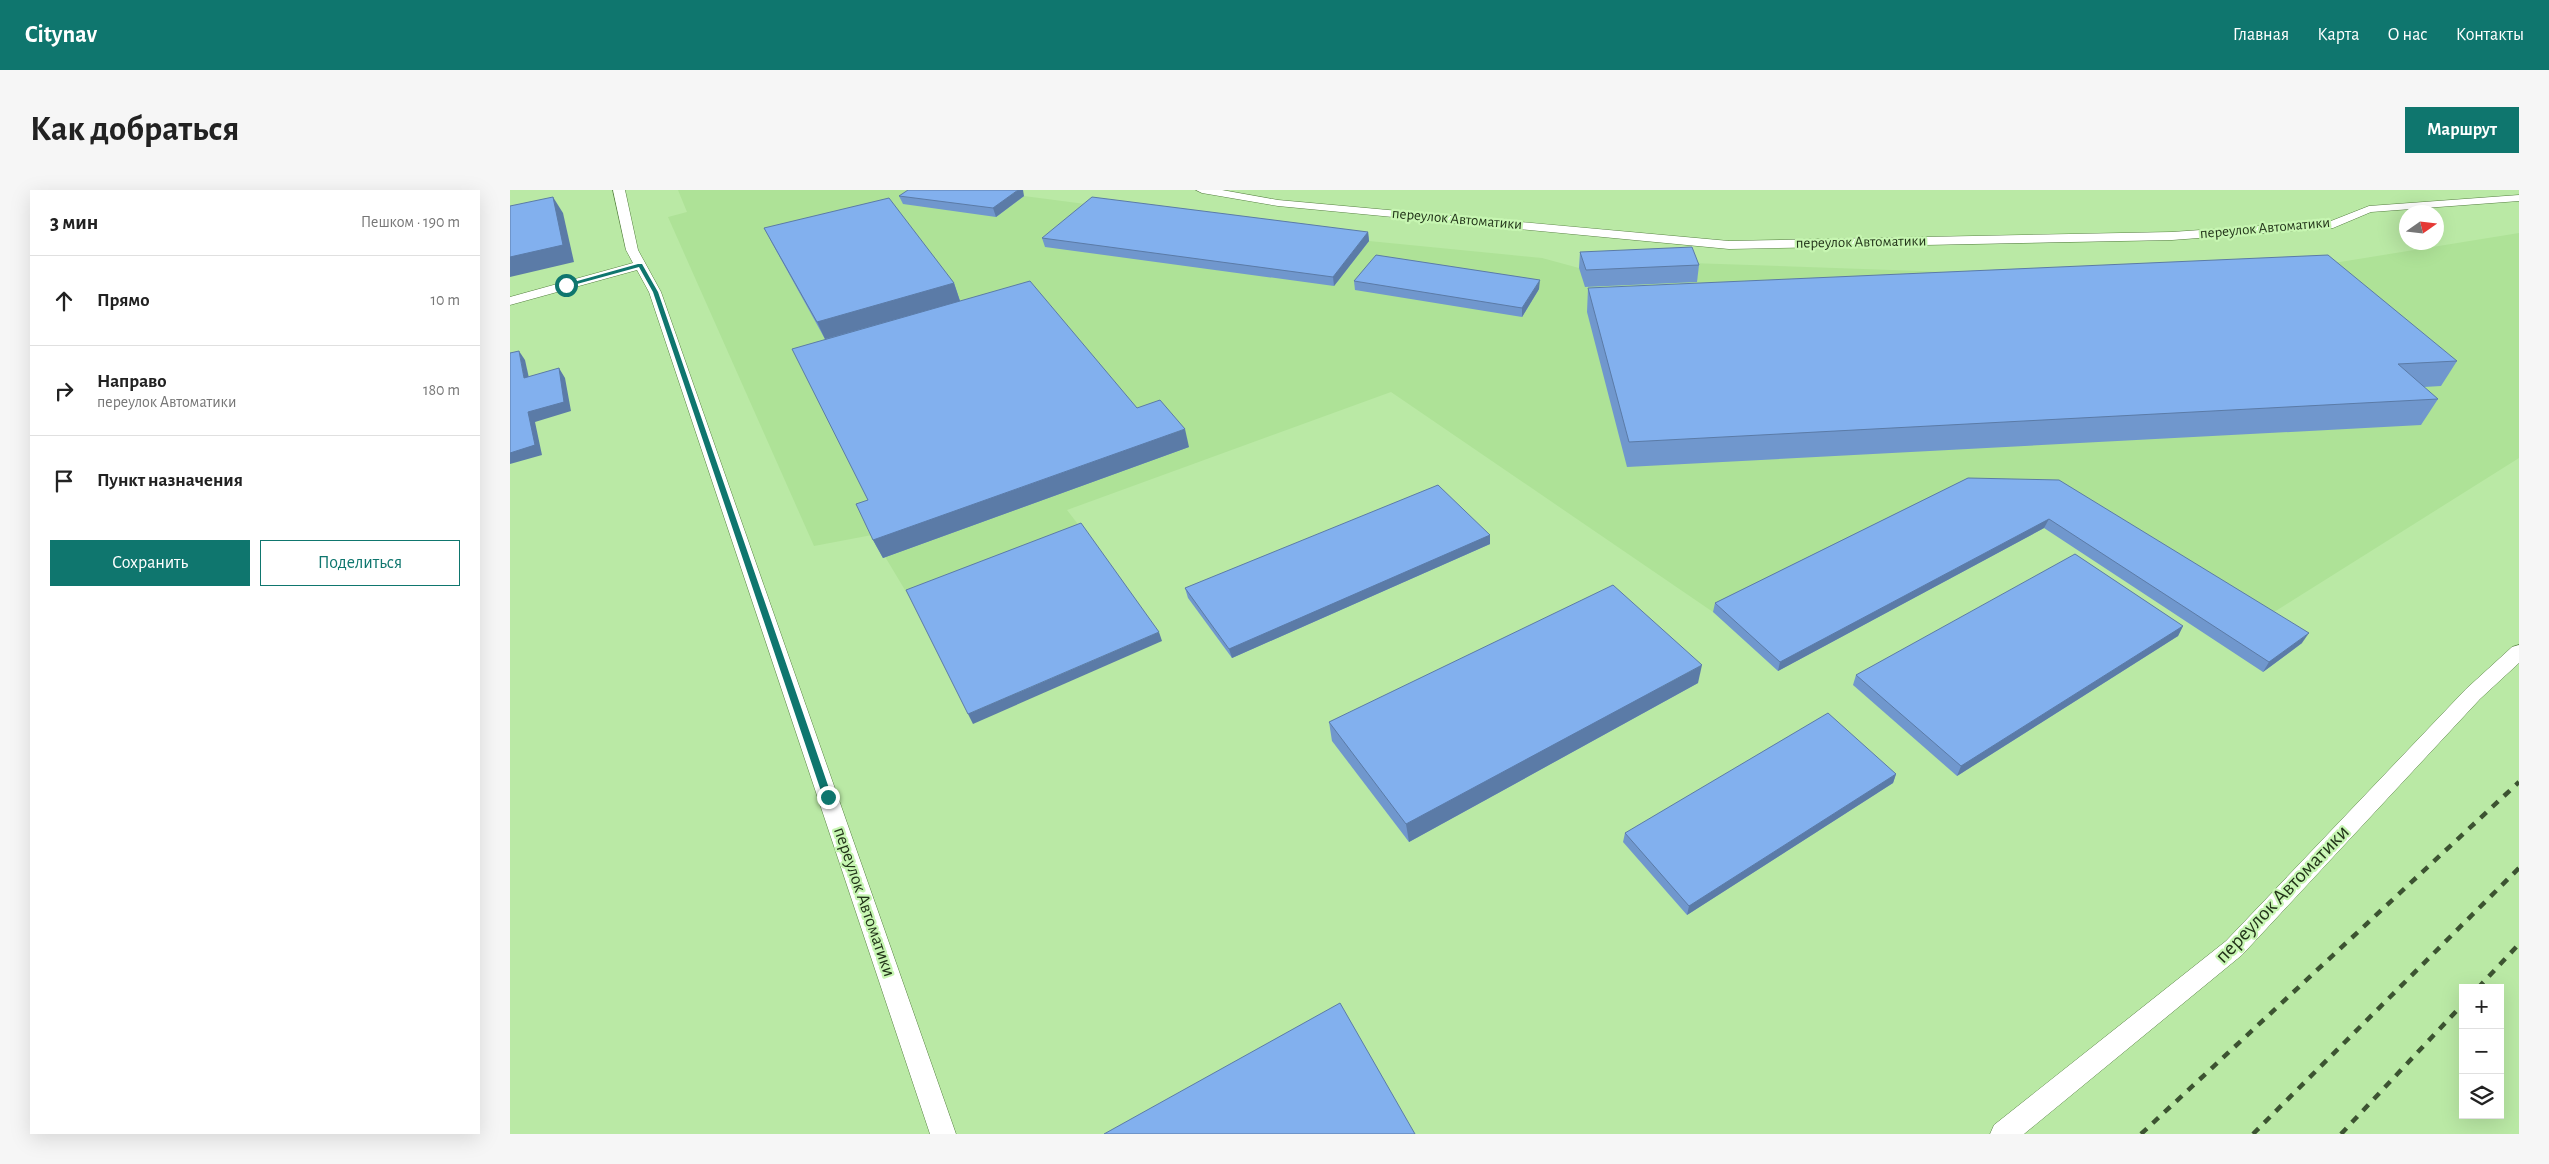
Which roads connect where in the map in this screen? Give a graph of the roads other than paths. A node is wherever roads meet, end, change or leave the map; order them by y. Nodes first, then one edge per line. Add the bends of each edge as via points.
1 (619, 190) edge
2 (1202, 190) edge
3 (2519, 198) edge
4 (640, 265) junction
5 (510, 301) edge
6 (2519, 652) edge
7 (943, 1134) edge
8 (2003, 1134) edge

1 - 4 lane, переулок Автоматики via 632,250
2 - 3 lane, переулок Автоматики via 1278,203 1729,244 2172,236 2333,224 2369,209
4 - 5 lane
4 - 7 lane, переулок Автоматики via 655,292
6 - 8 lane, переулок Автоматики via 2473,694 2234,948

